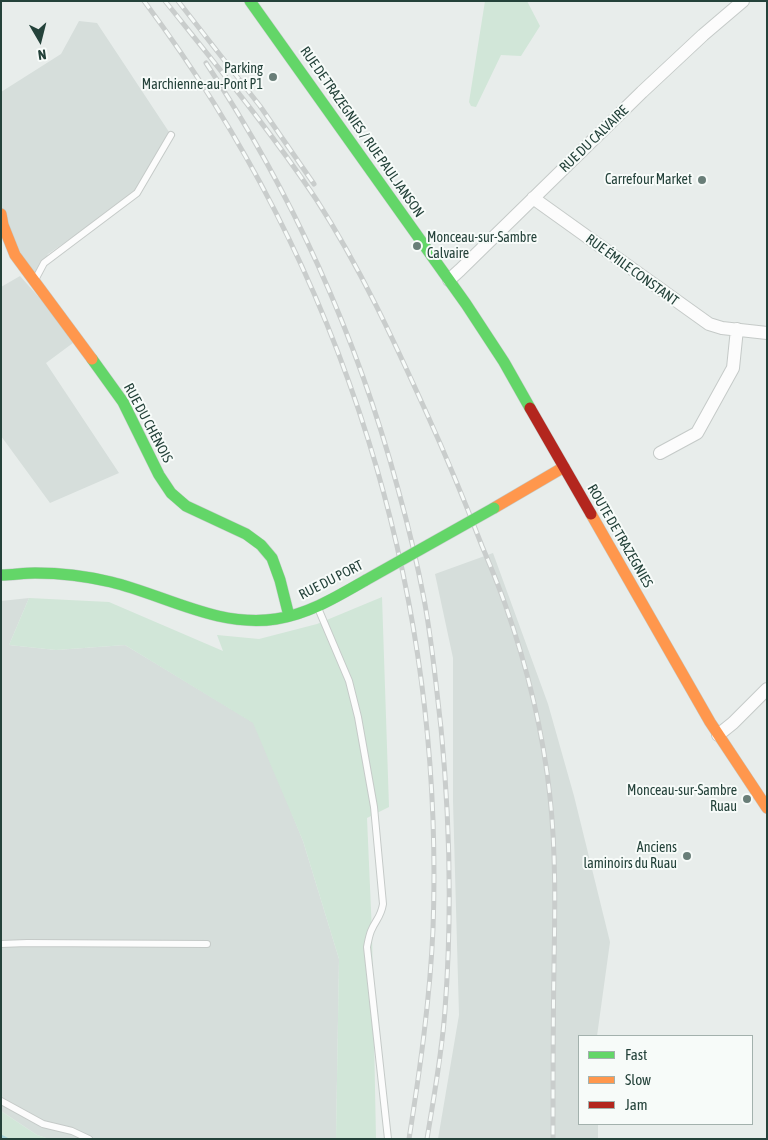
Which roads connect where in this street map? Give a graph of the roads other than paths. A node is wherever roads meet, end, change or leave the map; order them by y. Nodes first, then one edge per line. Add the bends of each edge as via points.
1 (250, 1) edge
2 (743, 1) edge
3 (171, 135) dead end
4 (533, 198) junction
5 (1, 214) edge
6 (449, 280) junction
7 (34, 282) junction
8 (737, 329) junction
9 (767, 333) edge
10 (660, 453) dead end
11 (564, 467) junction
12 (1, 575) edge
13 (318, 606) junction
14 (289, 616) junction
15 (767, 689) edge
16 (718, 735) junction
17 (767, 808) edge
18 (1, 944) edge
19 (207, 944) dead end
20 (1, 1101) edge
21 (89, 1139) edge
22 (388, 1139) edge

1 - 6 main road, RUE DE TRAZEGNIES / RUE PAUL JANSON
2 - 4 street, RUE DU CALVAIRE via 689,48
3 - 7 lane via 137,193 44,263
4 - 6 street, RUE DU CALVAIRE
4 - 8 street, RUE ÉMILE CONSTANT via 709,324
5 - 7 main road, RUE DU CHÊNOIS via 15,255
6 - 11 main road, ROUTE DE TRAZEGNIES via 500,356
7 - 14 main road, RUE DU CHÊNOIS via 123,402 170,493 186,506 246,534 261,544 272,558
8 - 9 street, RUE ÉMILE CONSTANT
8 - 10 street via 733,368 697,433
11 - 13 main road, RUE DU PORT, bridge
11 - 16 main road, ROUTE DE TRAZEGNIES
12 - 14 main road, RUE DU PORT via 35,573 104,580 227,618 260,620
13 - 14 main road, RUE DU PORT
13 - 22 lane via 349,681 374,807 382,914 370,934 367,947
15 - 16 street
16 - 17 main road, ROUTE DE TRAZEGNIES
18 - 19 lane
20 - 21 lane via 43,1124

